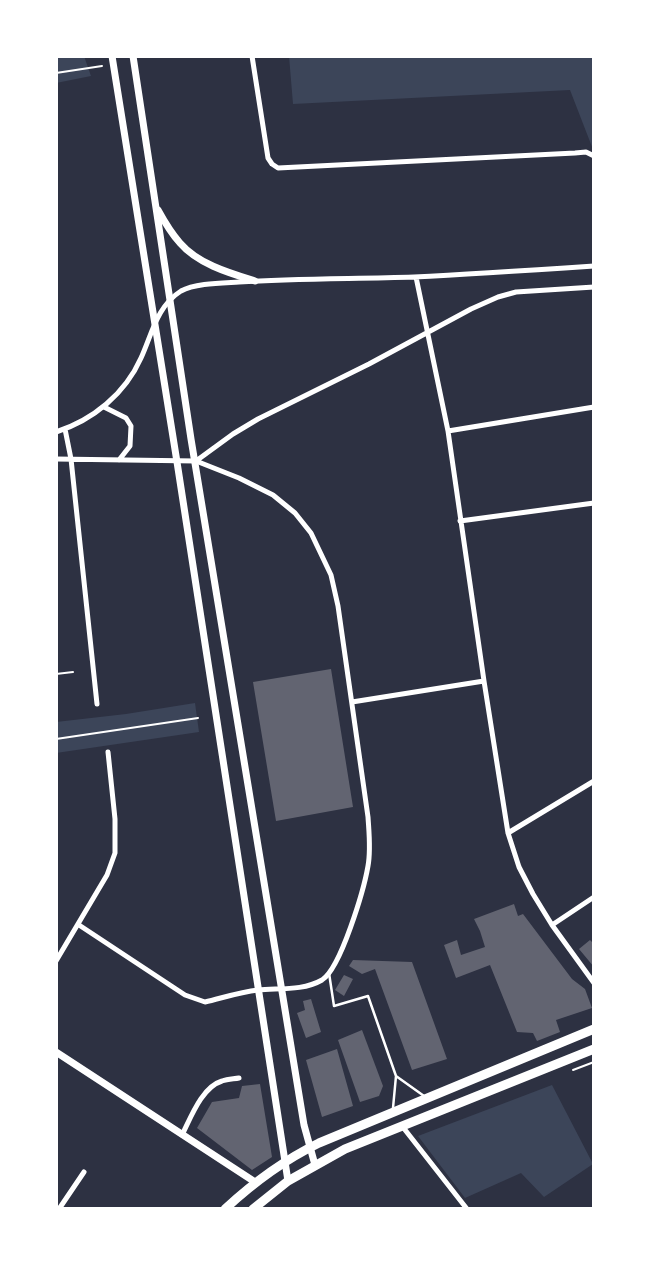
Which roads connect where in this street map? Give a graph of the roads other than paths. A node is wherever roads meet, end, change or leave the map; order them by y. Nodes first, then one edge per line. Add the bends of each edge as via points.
1 (112, 56) edge
2 (133, 56) edge
3 (252, 56) edge
4 (594, 156) edge
5 (154, 203) junction
6 (594, 266) edge
7 (416, 276) junction
8 (255, 281) junction
9 (594, 287) edge
10 (169, 300) junction
11 (155, 324) junction
12 (428, 332) junction
13 (104, 407) junction
14 (594, 407) edge
15 (65, 429) junction
16 (448, 431) junction
17 (56, 432) edge
18 (56, 459) edge
19 (71, 460) junction
20 (119, 460) junction
21 (196, 461) junction
22 (177, 462) junction
23 (594, 503) edge
24 (460, 521) junction
25 (484, 681) junction
26 (352, 702) junction
27 (97, 704) dead end
28 (108, 752) dead end
29 (594, 781) edge
30 (508, 833) junction
31 (594, 897) edge
32 (79, 925) junction
33 (552, 925) junction
34 (56, 961) edge
35 (329, 972) junction
36 (594, 983) edge
37 (282, 989) junction
38 (257, 990) junction
39 (594, 1029) edge
40 (594, 1049) edge
41 (56, 1052) edge
42 (396, 1076) junction
43 (239, 1078) dead end
44 (427, 1098) junction
45 (393, 1111) junction
46 (402, 1126) junction
47 (182, 1135) junction
48 (310, 1147) junction
49 (286, 1161) junction
50 (315, 1165) junction
51 (84, 1172) dead end
52 (288, 1181) junction
53 (256, 1182) junction
54 (58, 1209) edge
55 (225, 1209) edge
56 (253, 1209) edge
57 (467, 1209) edge

1 - 11 street
2 - 5 street
3 - 4 street via 268,158 278,168 586,152
5 - 8 street via 190,252 216,268
5 - 10 street
6 - 7 street
7 - 8 street
7 - 12 street
8 - 10 street via 184,289
9 - 12 street via 498,296
10 - 11 street
10 - 21 street
11 - 13 street via 132,375
11 - 22 street
12 - 16 street
12 - 21 street via 258,419
13 - 15 street
13 - 20 street via 126,418 131,426 130,446
14 - 16 street
15 - 17 street
15 - 19 street
16 - 24 street
18 - 19 street
19 - 20 street
19 - 27 street
20 - 22 street
21 - 22 street
21 - 26 street via 273,495 312,533 331,575
21 - 37 street
22 - 38 street
23 - 24 street
24 - 25 street
25 - 26 street
25 - 30 street
26 - 35 street via 368,817 368,864 341,952
28 - 32 street via 115,853
29 - 30 street
30 - 33 street via 519,867
31 - 33 street
32 - 34 street
32 - 38 street via 196,1000
33 - 36 street
35 - 37 street via 323,979
35 - 42 lane via 334,1006 368,996
37 - 38 street
37 - 48 street
38 - 49 street
39 - 44 main road
40 - 46 main road
41 - 47 street
42 - 44 lane
42 - 45 lane
43 - 47 street via 221,1081 208,1091
44 - 45 main road
45 - 48 main road
46 - 50 main road
46 - 57 street
47 - 53 street
48 - 49 main road
48 - 50 street
49 - 52 street
49 - 53 main road
50 - 52 main road
51 - 54 street
52 - 56 main road
53 - 55 main road

